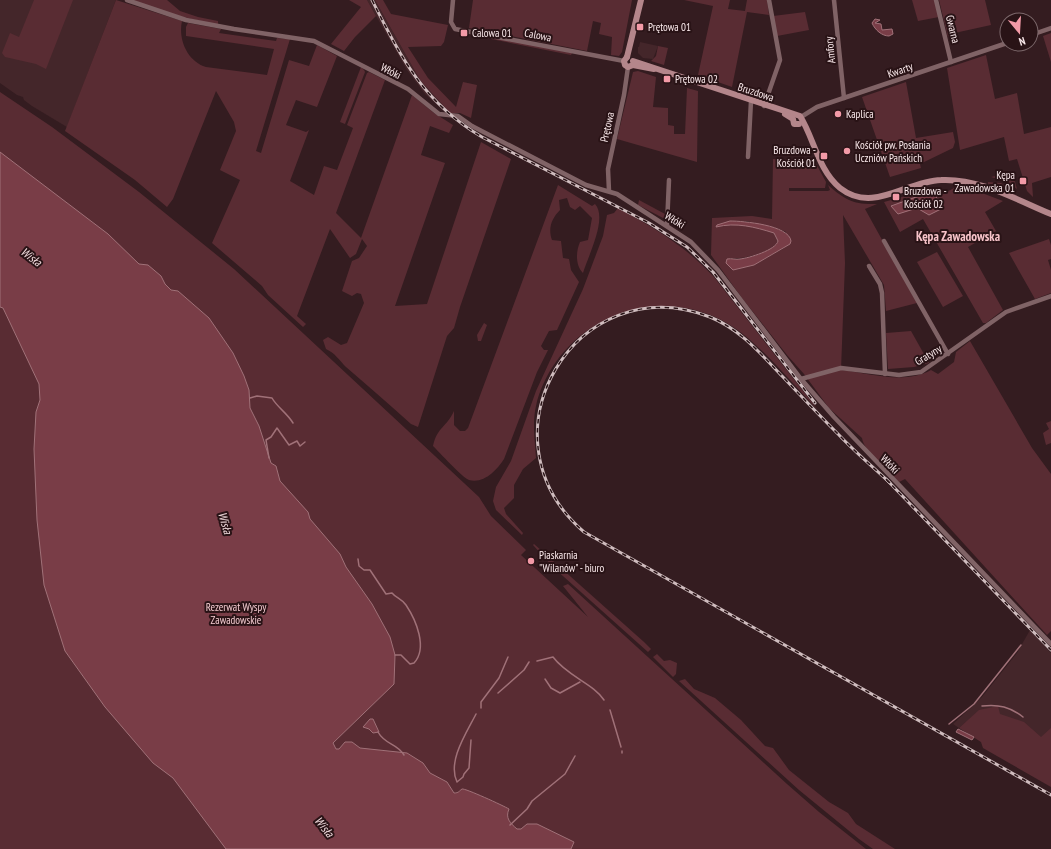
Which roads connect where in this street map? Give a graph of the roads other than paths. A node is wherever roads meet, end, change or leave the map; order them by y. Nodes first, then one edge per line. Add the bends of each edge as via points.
1 (127, 0) edge
2 (453, 0) edge
3 (641, 0) edge
4 (770, 0) edge
5 (834, 0) edge
6 (936, 0) edge
7 (1051, 28) edge
8 (1039, 32) edge
9 (999, 46) edge
10 (629, 62) junction
11 (951, 62) junction
12 (844, 98) junction
13 (751, 101) junction
14 (764, 106) junction
15 (798, 119) junction
16 (748, 157) dead end
17 (669, 180) dead end
18 (609, 191) junction
19 (1051, 214) edge
20 (667, 225) junction
21 (884, 241) dead end
22 (869, 266) dead end
23 (1051, 296) edge
24 (948, 354) junction
25 (885, 374) junction
26 (802, 379) junction
27 (1051, 644) edge

1 - 18 street, Włóki via 186,20 234,30 314,41 408,89 439,114 458,116 472,126 586,185
2 - 10 street, Calowa via 451,22 455,29
3 - 10 street, Prętowa
4 - 14 street via 780,60
5 - 12 street, Amfory
6 - 11 street, Gwarna
7 - 8 street
9 - 11 street, Kwarty
10 - 13 street, Bruzdowa
10 - 18 street, Prętowa via 608,169
11 - 12 street, Kwarty
12 - 15 street, Kwarty via 817,107
13 - 14 street, Bruzdowa
13 - 16 street
14 - 15 street, Bruzdowa
15 - 19 street via 834,182 857,197 876,198 921,183 967,181
17 - 20 street
18 - 20 street, Włóki
20 - 26 street, Włóki via 691,242 718,270
21 - 24 street
22 - 25 street via 880,284 882,293
23 - 24 street, Gratyny via 1006,312
24 - 25 street, Gratyny via 921,372
25 - 26 street, Gratyny via 842,368
26 - 27 street, Włóki via 852,438

